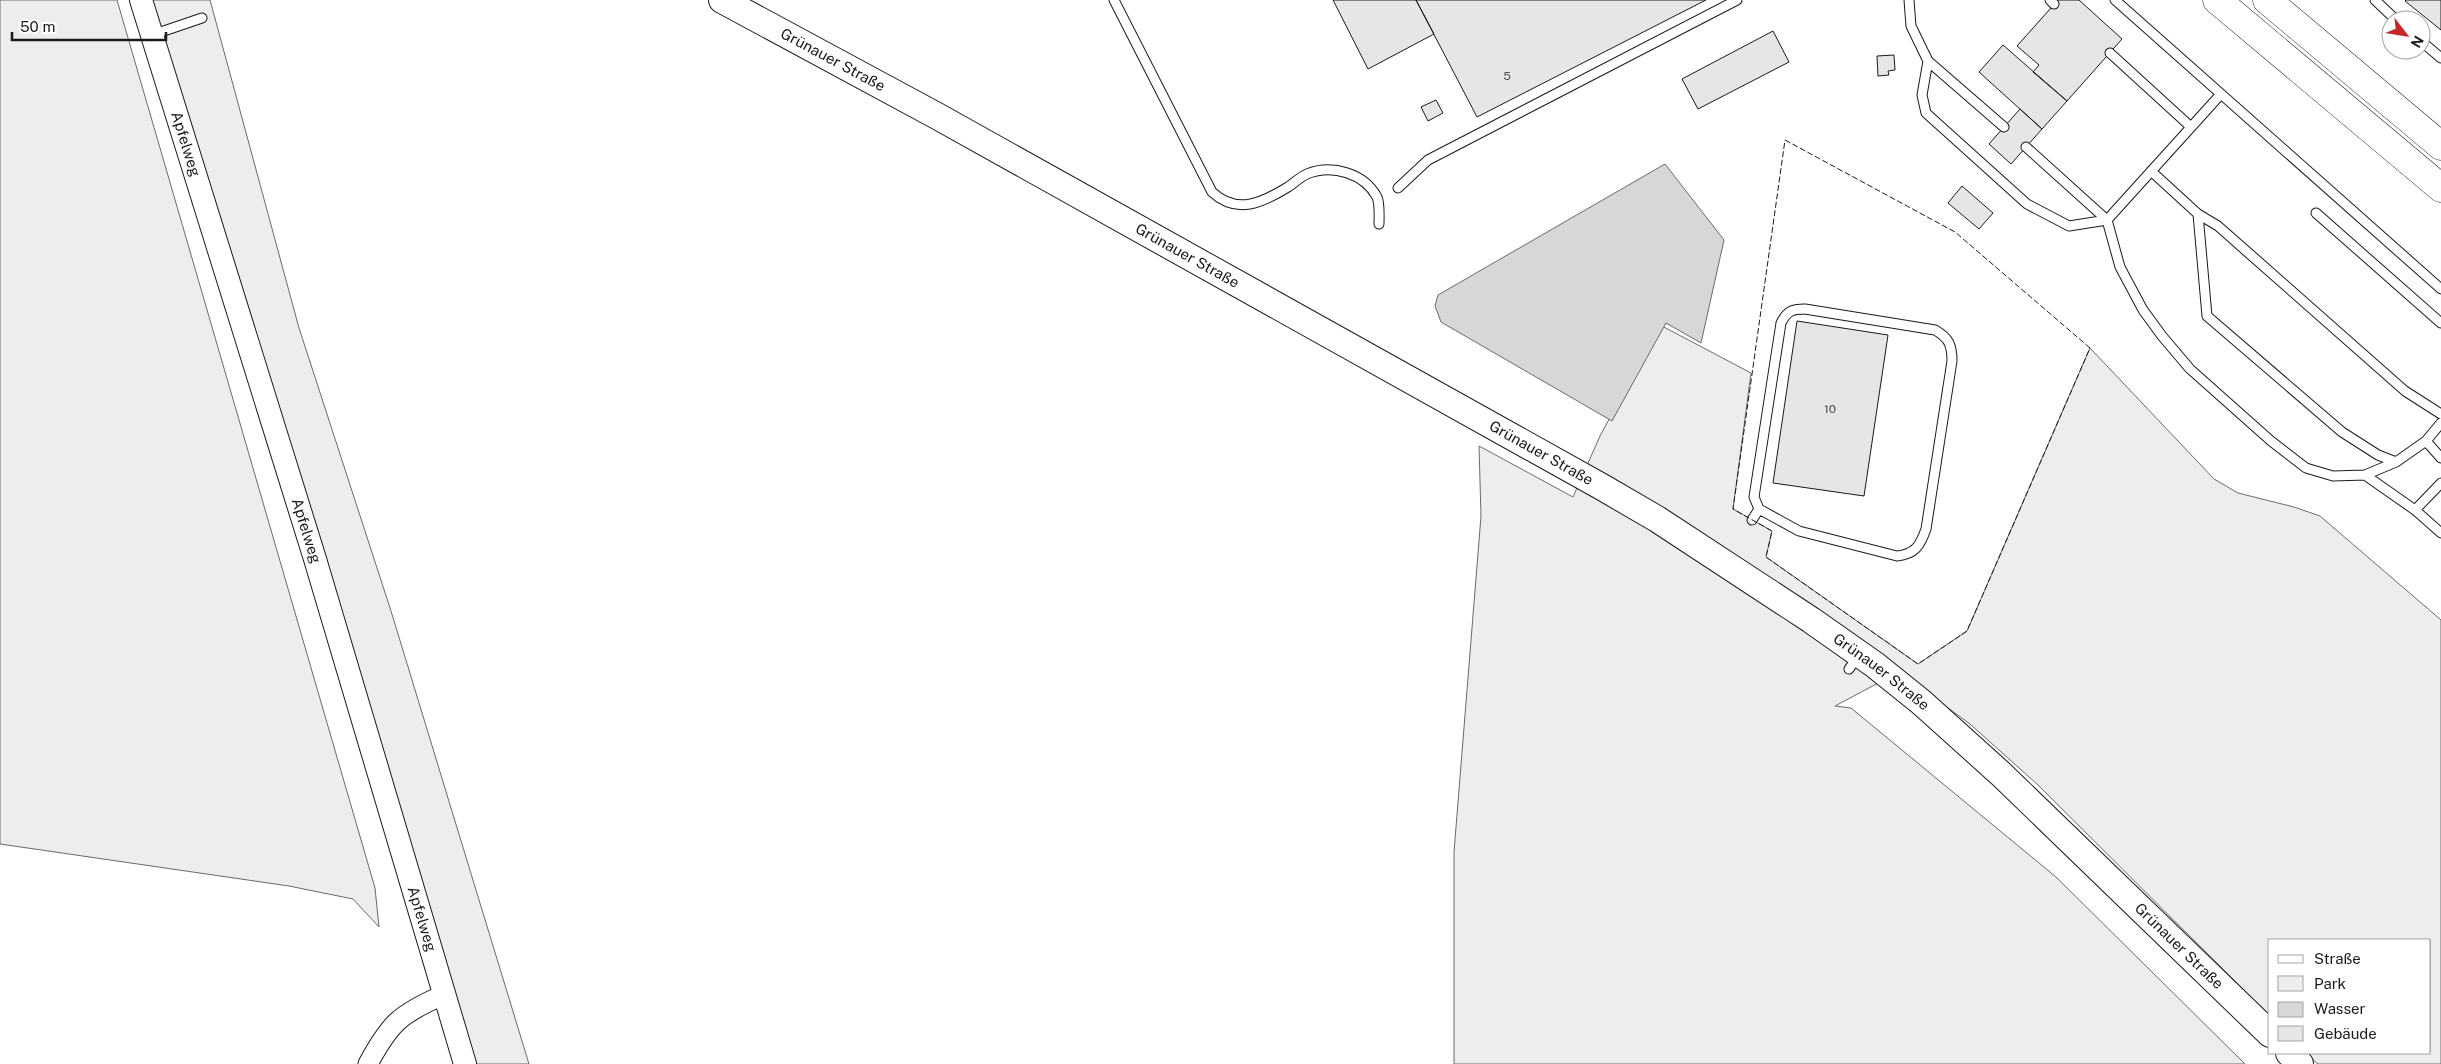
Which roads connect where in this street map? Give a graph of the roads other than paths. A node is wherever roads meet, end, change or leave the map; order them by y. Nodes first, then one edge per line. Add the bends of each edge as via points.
1 (141, 0) edge
2 (722, 0) edge
3 (1114, 0) edge
4 (1737, 0) edge
5 (1909, 0) edge
6 (2115, 0) edge
7 (2217, 0) edge
8 (2267, 0) edge
9 (2375, 0) edge
10 (2386, 10) edge
11 (202, 18) dead end
12 (151, 35) junction
13 (2431, 50) edge
14 (2110, 53) dead end
15 (2441, 58) edge
16 (1928, 61) junction
17 (2221, 94) junction
18 (2004, 127) dead end
19 (2191, 127) junction
20 (2441, 146) edge
21 (2026, 147) dead end
22 (2151, 171) junction
23 (1398, 188) dead end
24 (2441, 188) edge
25 (2316, 213) dead end
26 (2198, 214) junction
27 (2107, 220) junction
28 (1379, 224) dead end
29 (2441, 289) edge
30 (2441, 323) edge
31 (2441, 414) edge
32 (2441, 423) edge
33 (2426, 441) junction
34 (2441, 458) edge
35 (2396, 462) junction
36 (2365, 475) junction
37 (2441, 483) edge
38 (1760, 509) junction
39 (2415, 510) junction
40 (1752, 520) dead end
41 (2441, 534) edge
42 (443, 995) junction
43 (2268, 1032) edge
44 (2290, 1054) edge
45 (368, 1064) edge
46 (465, 1064) edge
47 (2300, 1064) edge

1 - 12 street, Apfelweg
2 - 43 main road, Grünauer Straße via 937,116 1602,487 1693,542 1854,662 1942,720
3 - 28 lane via 1212,192 1222,202 1236,206 1275,195 1307,174 1332,169 1351,174 1370,188 1378,199
4 - 23 lane via 1428,160
5 - 16 lane via 1911,26
6 - 17 lane
7 - 24 highway
8 - 20 highway
9 - 10 lane
11 - 12 lane
12 - 42 street, Apfelweg via 315,560
13 - 15 lane
14 - 19 lane
16 - 18 lane
16 - 27 lane via 1922,94 1926,113 2027,204 2069,226
17 - 19 lane
17 - 29 lane
19 - 22 lane
21 - 27 lane
22 - 26 lane
22 - 27 lane
25 - 30 lane
26 - 31 lane via 2218,226 2405,391
26 - 35 lane via 2207,316 2342,432 2371,451
27 - 36 lane via 2120,267 2143,310 2190,369 2306,468 2333,476
32 - 33 lane
33 - 34 lane
33 - 35 lane
35 - 36 lane
36 - 39 lane
37 - 39 lane
38 - 38 lane via 1799,531 1897,556 1909,554 1919,546 1926,529 1952,361 1952,346 1946,336 1935,330 1805,309 1794,309 1785,314 1754,497
38 - 40 lane
39 - 41 lane
42 - 45 street via 406,1012 391,1025
42 - 46 street, Apfelweg
44 - 47 main road

